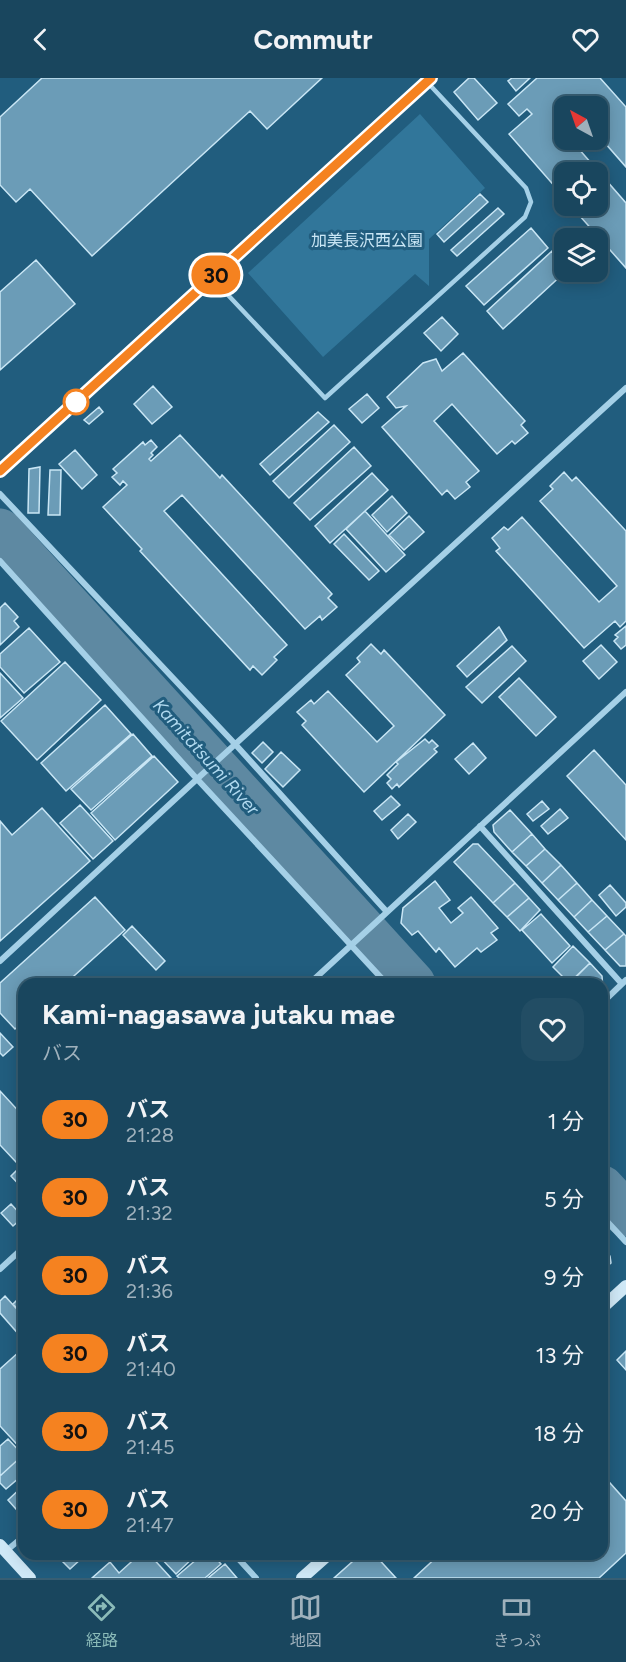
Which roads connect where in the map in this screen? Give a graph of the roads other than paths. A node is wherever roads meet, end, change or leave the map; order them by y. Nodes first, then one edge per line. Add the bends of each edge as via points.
1 (429, 80) edge
2 (212, 278) junction
3 (626, 388) edge
4 (0, 471) edge
5 (0, 494) edge
6 (0, 561) edge
7 (626, 692) edge
8 (235, 744) junction
9 (198, 778) junction
10 (480, 826) junction
11 (384, 915) junction
12 (352, 945) junction
13 (0, 961) edge
14 (316, 978) edge
15 (382, 978) edge
16 (624, 982) edge
17 (608, 997) edge
18 (608, 1222) edge
19 (626, 1242) edge
20 (18, 1252) edge
21 (0, 1269) edge
22 (626, 1286) edge
23 (608, 1302) edge
24 (18, 1539) edge
25 (3, 1548) edge
26 (240, 1560) edge
27 (322, 1560) edge
28 (30, 1578) edge
29 (256, 1578) edge
30 (302, 1578) edge

1 - 2 street
1 - 2 lane via 526,188 531,202 525,217 325,398
2 - 4 street
3 - 8 street
5 - 8 street
6 - 9 street
7 - 10 street
8 - 9 street
8 - 11 street
9 - 12 street
9 - 13 street
10 - 11 street
10 - 16 street
11 - 12 street
12 - 14 street
12 - 15 street
16 - 17 street
18 - 19 street
20 - 21 street
22 - 23 street
24 - 25 street
25 - 28 street
26 - 29 street
27 - 30 street

